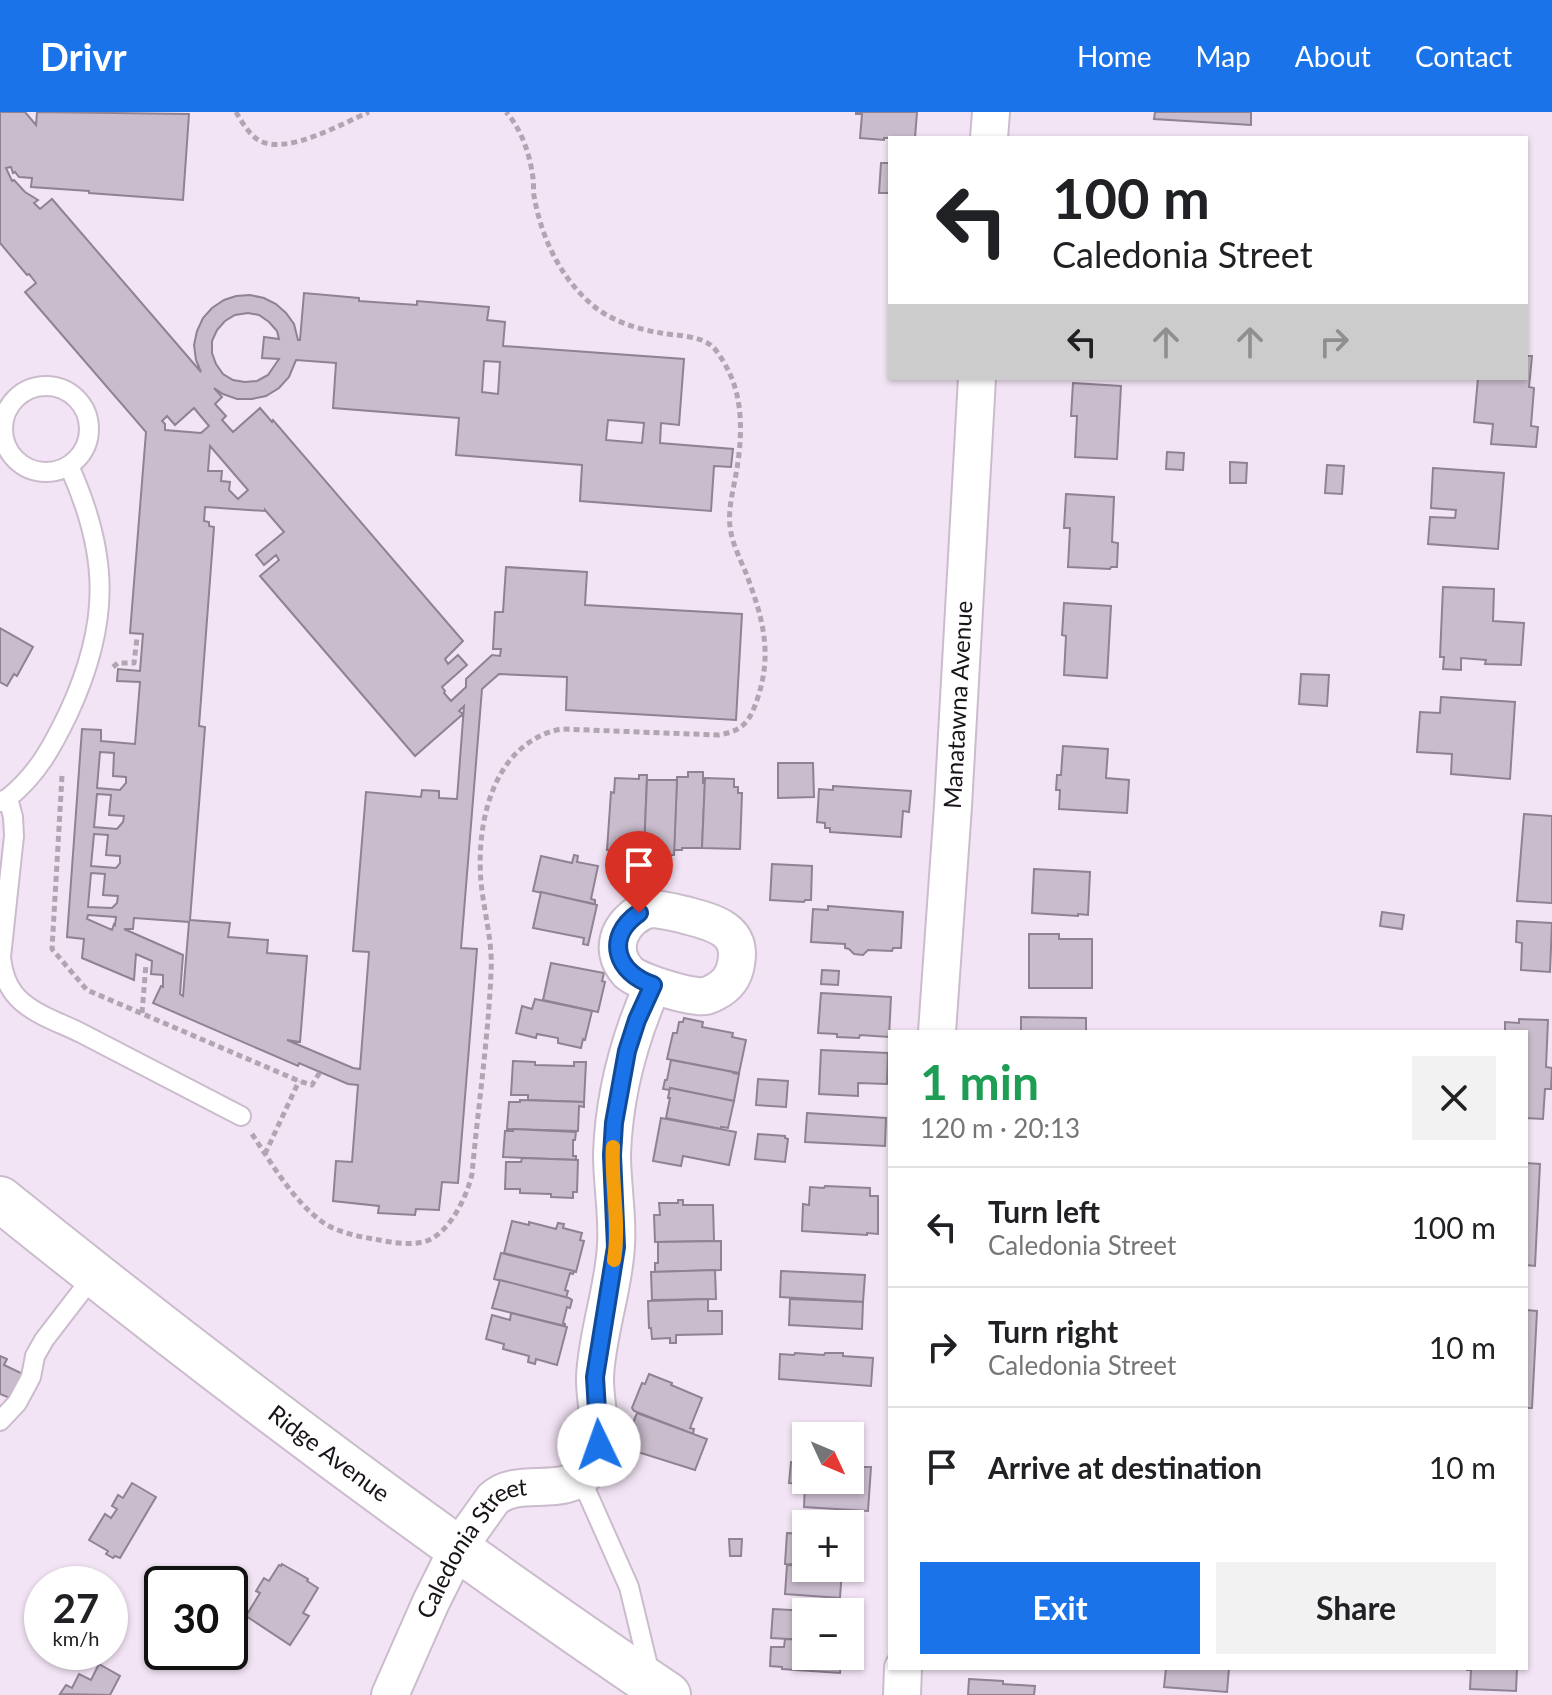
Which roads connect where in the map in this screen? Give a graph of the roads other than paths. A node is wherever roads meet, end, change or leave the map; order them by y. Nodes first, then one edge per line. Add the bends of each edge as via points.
1 (991, 112) edge
2 (989, 136) edge
3 (977, 380) edge
4 (3, 414) edge
5 (69, 466) junction
6 (4, 800) edge
7 (653, 985) dead end
8 (937, 1030) edge
9 (241, 1116) road end
10 (0, 1199) edge
11 (94, 1275) junction
12 (35, 1356) junction
13 (14, 1370) dead end
14 (0, 1421) edge
15 (581, 1479) junction
16 (458, 1548) junction
17 (903, 1670) edge
18 (660, 1690) edge
19 (390, 1695) edge
20 (902, 1695) edge

1 - 2 street
3 - 8 street, Manatawna Avenue
4 - 5 lane via 5,440 19,462 44,472
4 - 5 lane via 23,393 36,388 49,386 74,396 83,406 89,431 80,457
5 - 6 lane via 96,543 97,630 83,682 48,755
6 - 9 lane via 13,817 14,836 1,957 11,990 38,1013
7 - 15 street via 627,1051 618,1099 612,1155 616,1247 595,1377 599,1445
10 - 11 main road, Ridge Avenue
11 - 12 lane
11 - 16 main road, Ridge Avenue
12 - 13 lane
12 - 14 lane via 17,1403
15 - 16 street, Caledonia Street via 498,1494
15 - 18 lane via 629,1587
16 - 18 main road, Ridge Avenue
16 - 19 street, Caledonia Street
17 - 20 street

